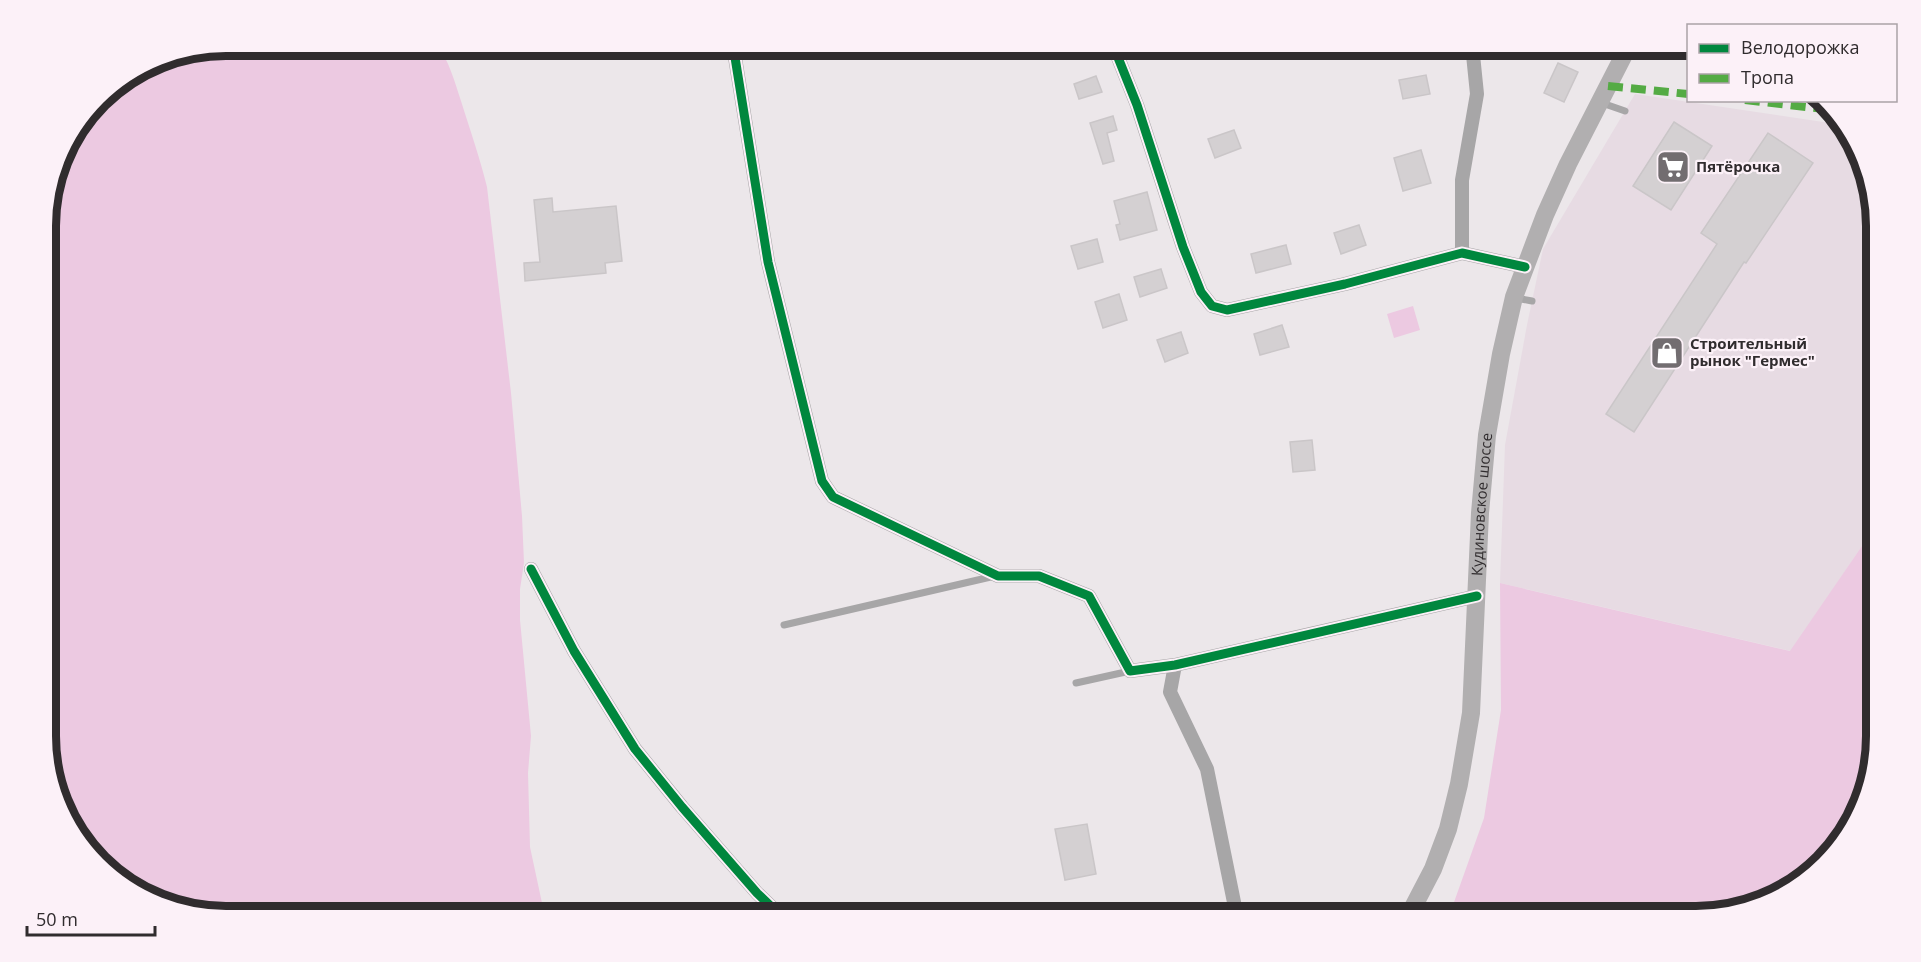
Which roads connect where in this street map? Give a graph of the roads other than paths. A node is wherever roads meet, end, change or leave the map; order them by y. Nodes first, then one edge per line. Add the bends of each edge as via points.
1 (736, 56) edge
2 (1117, 56) edge
3 (1473, 56) edge
4 (1623, 56) edge
5 (1600, 102) junction
6 (1625, 111) dead end
7 (1462, 253) junction
8 (1525, 267) junction
9 (531, 569) dead end
10 (998, 576) junction
11 (1477, 596) junction
12 (784, 625) dead end
13 (1175, 665) junction
14 (1130, 670) junction
15 (1076, 683) dead end
16 (771, 906) edge
17 (1235, 906) edge
18 (1413, 906) edge

1 - 10 street via 768,262 822,481 833,497
2 - 7 street via 1183,247 1201,292 1212,306 1237,308
3 - 7 street via 1477,94 1462,180
4 - 5 main road, Кудиновское шоссе
5 - 6 lane
5 - 8 main road, Кудиновское шоссе via 1568,164
7 - 8 street
8 - 11 main road, Кудиновское шоссе via 1523,299 1501,354 1486,435
9 - 16 street via 574,651 635,749
10 - 12 lane
10 - 14 street via 1039,576 1089,597
11 - 13 street
11 - 18 main road, Кудиновское шоссе via 1471,713 1459,784 1448,829
13 - 14 street
13 - 17 street via 1170,692 1207,769
14 - 15 lane

